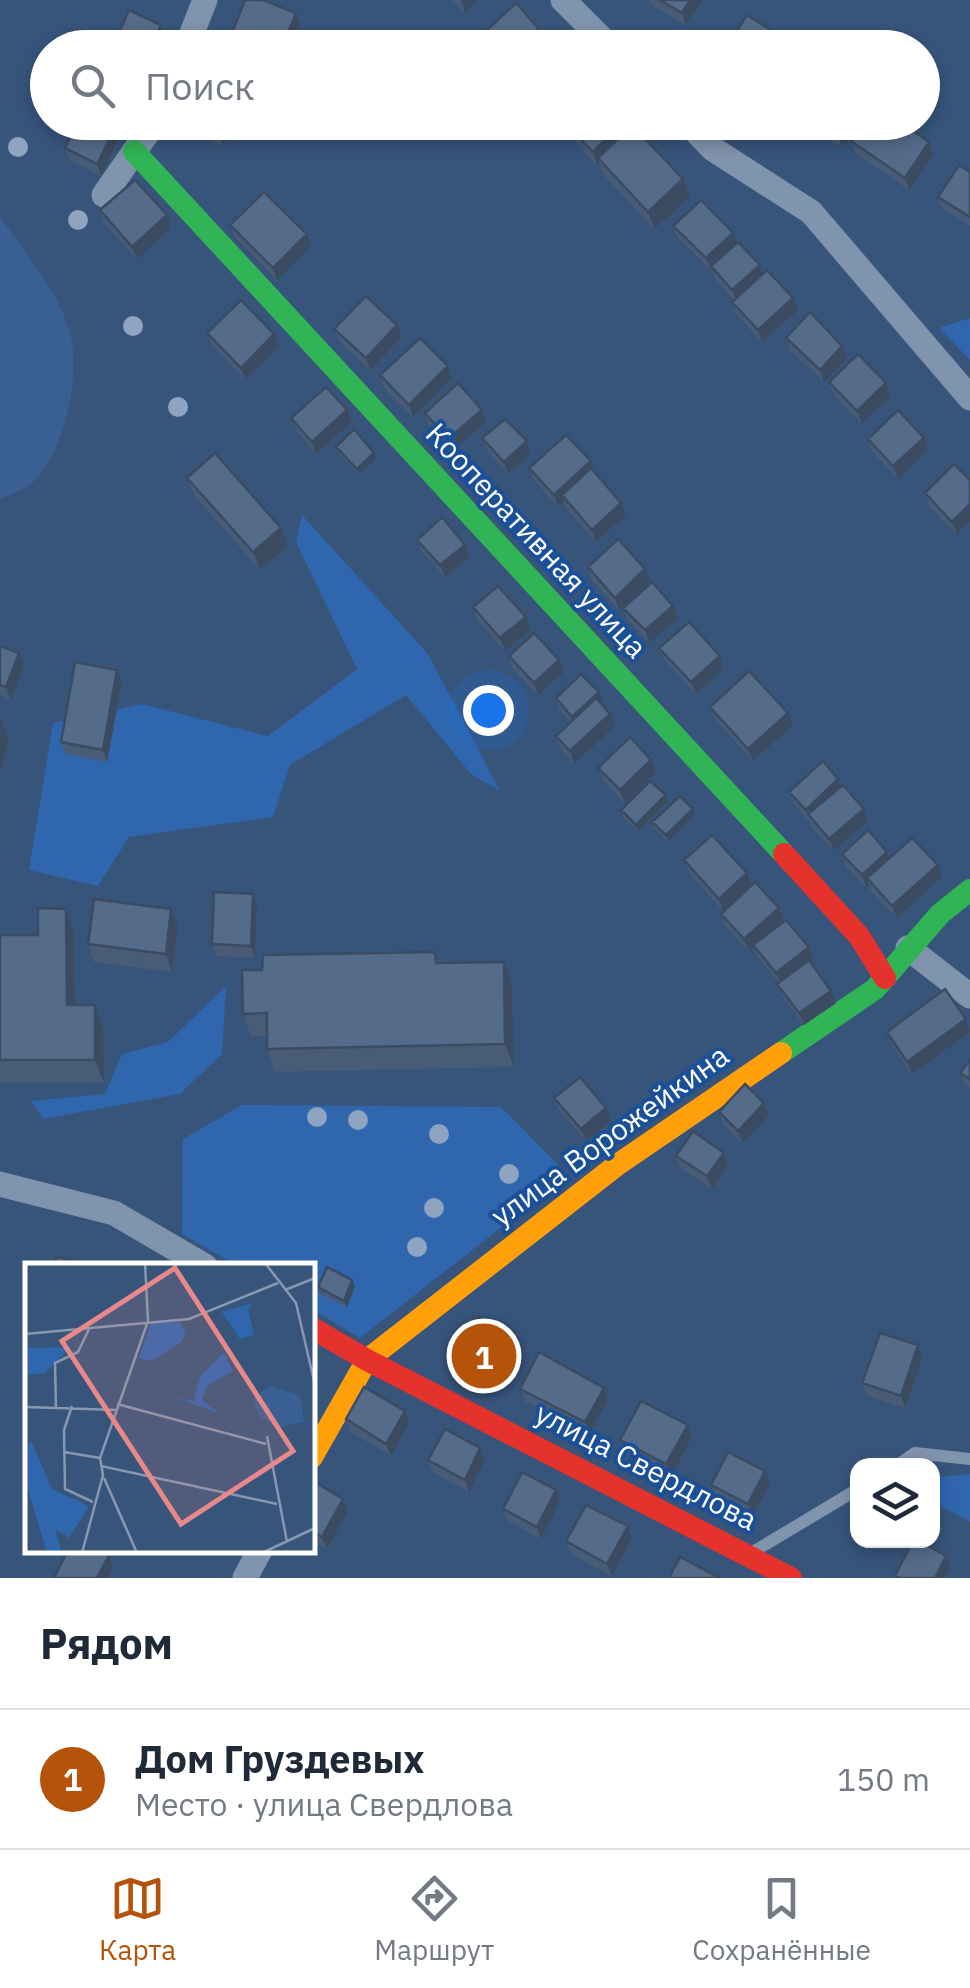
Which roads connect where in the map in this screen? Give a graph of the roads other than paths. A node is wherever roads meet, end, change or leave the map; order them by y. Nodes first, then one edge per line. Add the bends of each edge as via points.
1 (205, 0) edge
2 (563, 0) edge
3 (193, 30) edge
4 (593, 30) edge
5 (142, 140) edge
6 (705, 140) edge
7 (134, 151) junction
8 (104, 195) dead end
9 (970, 398) edge
10 (970, 890) edge
11 (908, 948) junction
12 (886, 978) junction
13 (970, 996) edge
14 (0, 1184) edge
15 (200, 1263) edge
16 (315, 1330) edge
17 (367, 1360) junction
18 (315, 1453) edge
19 (909, 1458) edge
20 (970, 1458) edge
21 (850, 1493) edge
22 (258, 1553) edge
23 (748, 1555) junction
24 (245, 1578) edge
25 (792, 1578) edge

1 - 3 street
2 - 4 street
5 - 7 street
6 - 9 street via 811,212
7 - 8 street
7 - 12 street, Кооперативная улица via 860,936
10 - 11 street, улица Ворожейкина
11 - 12 street, улица Ворожейкина
11 - 13 street
12 - 17 street, улица Ворожейкина via 617,1165
14 - 15 street via 114,1212
16 - 17 street, улица Свердлова
17 - 18 street, улица Ворожейкина
17 - 23 street, улица Свердлова
19 - 20 lane
21 - 23 lane
22 - 24 street
23 - 25 street, улица Свердлова

